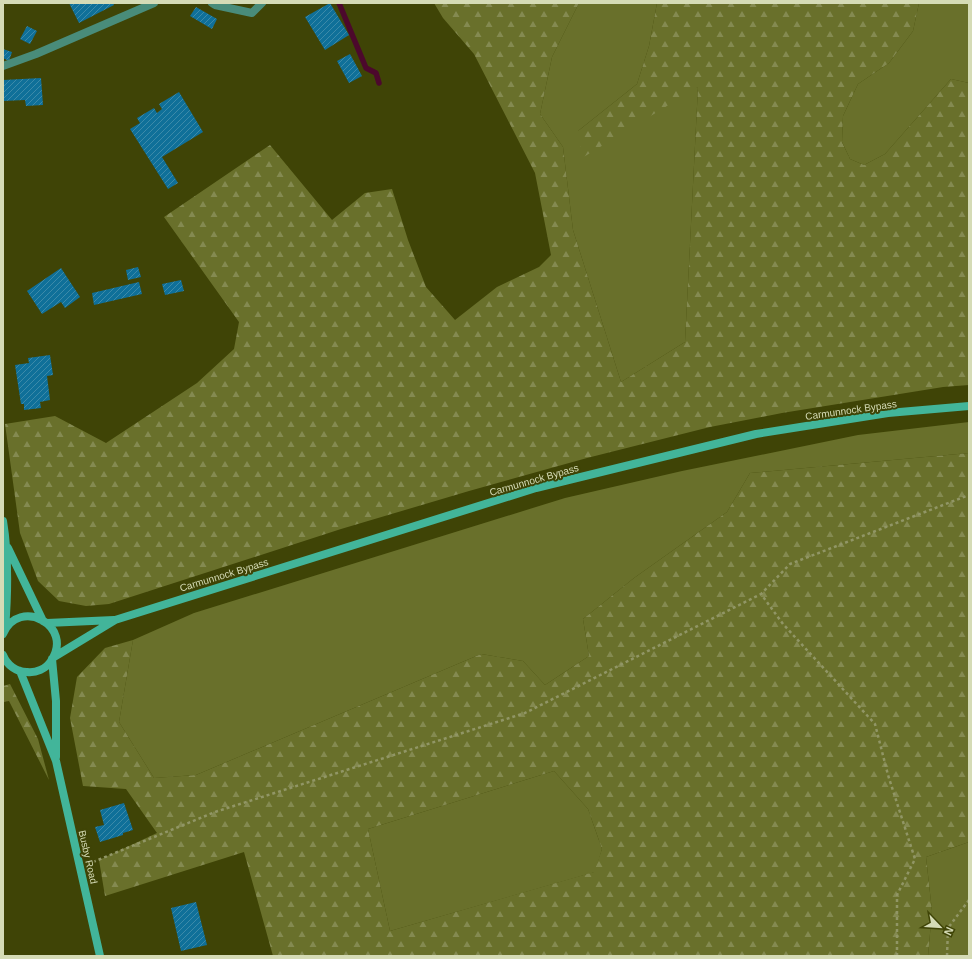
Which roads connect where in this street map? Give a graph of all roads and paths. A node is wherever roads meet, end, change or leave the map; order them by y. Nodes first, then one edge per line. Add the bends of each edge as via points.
1 (154, 3) edge
2 (212, 3) edge
3 (262, 3) edge
4 (3, 66) edge
5 (969, 406) edge
6 (969, 496) edge
7 (3, 521) edge
8 (7, 545) junction
9 (761, 594) junction
10 (115, 620) junction
11 (45, 622) junction
12 (4, 632) edge
13 (3, 655) edge
14 (53, 658) junction
15 (3, 669) edge
16 (18, 670) junction
17 (56, 761) junction
18 (80, 867) junction
19 (969, 900) edge
20 (100, 956) edge
21 (897, 956) edge
22 (947, 956) edge

1 - 4 lane
2 - 3 lane via 215,6 252,14
5 - 10 main road, Carmunnock Bypass via 888,414 756,434 536,488
6 - 9 path via 790,564
7 - 8 main road
8 - 11 main road
8 - 12 main road via 8,594
9 - 18 path via 525,713 215,812
9 - 21 path via 783,624 875,724 888,775 915,859 897,895
10 - 11 main road, Carmunnock Bypass
10 - 14 main road, Carmunnock Bypass
11 - 12 main road, Carmunnock Bypass via 29,616 20,618 12,622
11 - 14 main road, Busby Road via 57,639
13 - 16 main road via 9,665
14 - 16 main road, Carmunnock Bypass via 49,664 34,672
14 - 17 main road, Busby Road
15 - 16 main road
16 - 17 main road, Busby Road
17 - 18 main road, Busby Road
18 - 20 main road, Busby Road
19 - 22 path via 948,928

